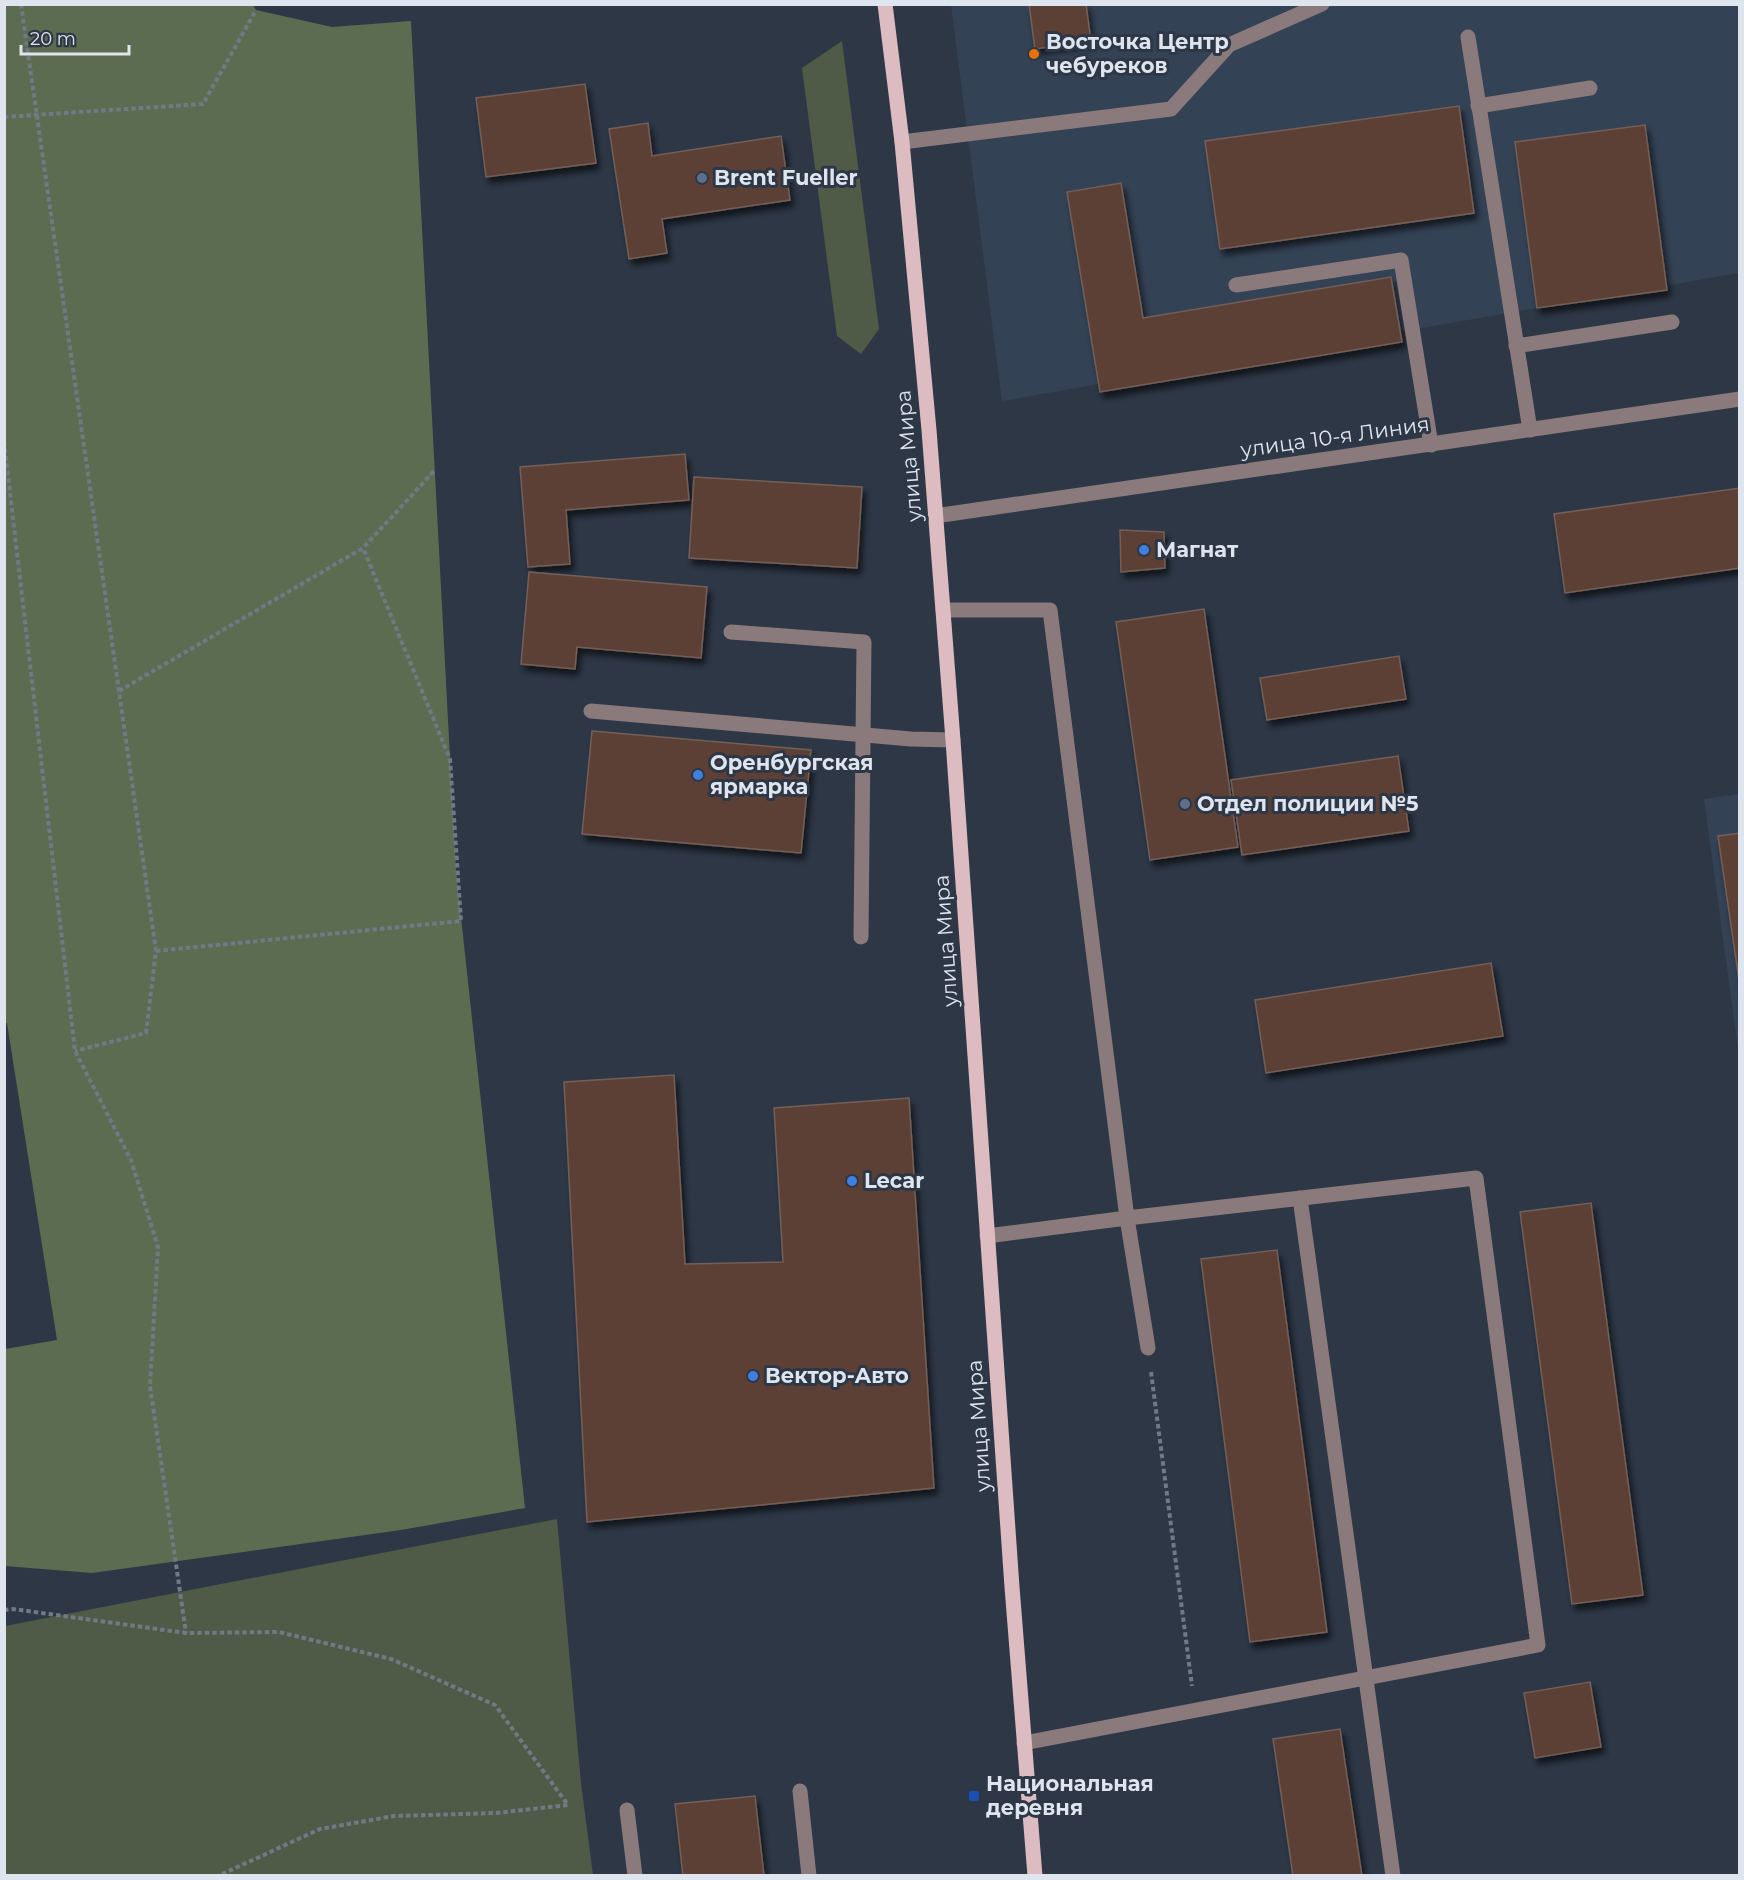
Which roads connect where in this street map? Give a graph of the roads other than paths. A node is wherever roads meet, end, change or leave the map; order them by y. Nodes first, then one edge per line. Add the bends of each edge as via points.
1 (885, 4) edge
2 (1322, 4) edge
3 (1468, 38) dead end
4 (1590, 88) dead end
5 (1478, 106) junction
6 (902, 142) junction
7 (1236, 285) dead end
8 (1672, 322) dead end
9 (1516, 346) junction
10 (1740, 399) edge
11 (1530, 430) junction
12 (1431, 445) junction
13 (935, 516) junction
14 (943, 610) junction
15 (731, 632) dead end
16 (591, 711) dead end
17 (862, 735) junction
18 (953, 740) junction
19 (861, 937) dead end
20 (1300, 1198) junction
21 (1128, 1218) junction
22 (987, 1236) junction
23 (1148, 1348) road end
24 (1366, 1678) junction
25 (1024, 1743) junction
26 (800, 1791) dead end
27 (627, 1810) dead end
28 (635, 1875) edge
29 (809, 1875) edge
30 (1035, 1875) edge
31 (1393, 1875) edge

1 - 6 main road, улица Мира
2 - 6 street via 1229,45 1171,109
3 - 5 street
4 - 5 street
5 - 9 street
6 - 13 main road, улица Мира
7 - 12 street via 1401,260
8 - 9 street
9 - 11 street
10 - 11 street, улица 10-я Линия
11 - 12 street, улица 10-я Линия
12 - 13 street, улица 10-я Линия
13 - 14 main road, улица Мира
14 - 18 main road, улица Мира
14 - 21 street via 1050,610
15 - 17 street via 864,642
16 - 17 street
17 - 18 street
17 - 19 street
18 - 22 main road, улица Мира
20 - 21 street
20 - 24 street
20 - 24 street via 1476,1178 1538,1645
21 - 22 street
21 - 23 street
22 - 25 main road, улица Мира
24 - 25 street
24 - 31 street
25 - 30 main road, улица Мира
26 - 29 street
27 - 28 street

